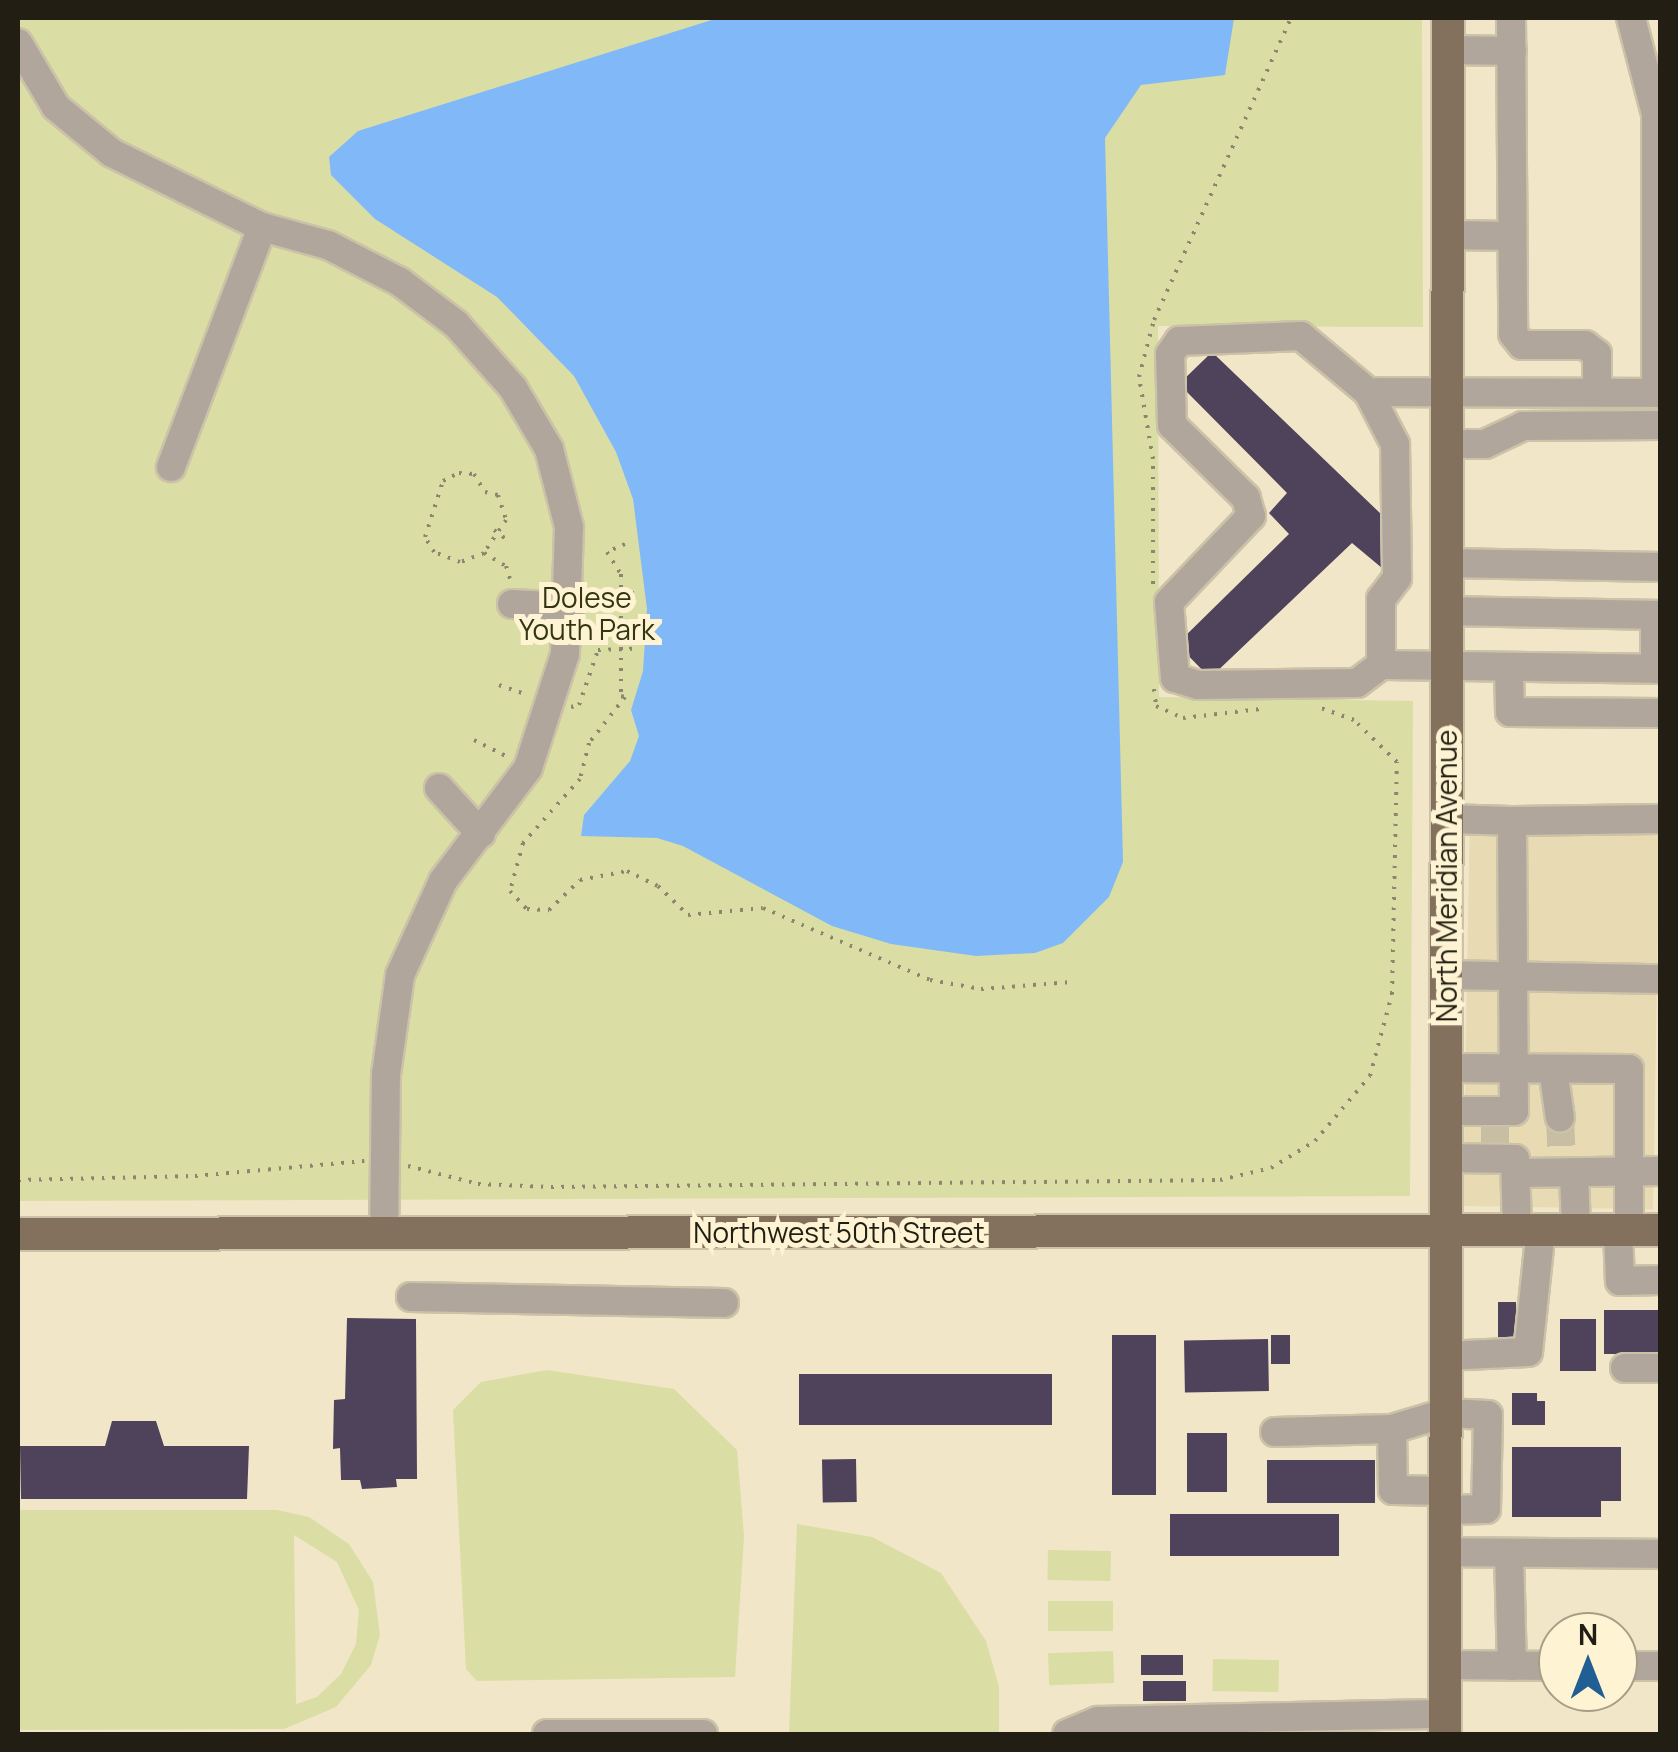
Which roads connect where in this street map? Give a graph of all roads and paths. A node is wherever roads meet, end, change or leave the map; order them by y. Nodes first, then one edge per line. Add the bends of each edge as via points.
1 (1291, 18) edge
2 (1512, 18) edge
3 (1631, 18) edge
4 (1448, 34) edge
5 (18, 43) edge
6 (1512, 51) junction
7 (262, 226) junction
8 (1449, 235) junction
9 (1512, 236) junction
10 (1450, 390) junction
11 (1368, 392) junction
12 (1597, 392) junction
13 (1658, 393) edge
14 (1660, 425) edge
15 (1449, 444) junction
16 (456, 465) dead end
17 (171, 467) dead end
18 (460, 473) junction
19 (494, 530) junction
20 (506, 539) dead end
21 (624, 544) dead end
22 (484, 553) junction
23 (1447, 563) junction
24 (1660, 567) edge
25 (1153, 590) dead end
26 (623, 593) junction
27 (634, 593) dead end
28 (512, 604) joint
29 (570, 607) junction
30 (1446, 611) junction
31 (1658, 615) edge
32 (622, 649) junction
33 (634, 649) dead end
34 (1381, 665) junction
35 (1446, 666) junction
36 (1509, 667) junction
37 (1658, 669) edge
38 (1153, 682) dead end
39 (1318, 707) dead end
40 (1262, 708) dead end
41 (1660, 714) edge
42 (474, 740) dead end
43 (528, 768) junction
44 (439, 788) dead end
45 (1660, 819) edge
46 (1446, 820) junction
47 (1512, 820) junction
48 (481, 834) junction
49 (1446, 975) junction
50 (1511, 976) junction
51 (1660, 979) edge
52 (1072, 982) dead end
53 (1446, 1068) junction
54 (1514, 1069) junction
55 (1553, 1069) junction
56 (1446, 1111) junction
57 (1554, 1114) tunnel mouth
58 (1503, 1140) junction
59 (1446, 1158) junction
60 (364, 1162) dead end
61 (400, 1164) dead end
62 (1560, 1168) junction
63 (1660, 1171) edge
64 (1628, 1172) junction
65 (18, 1180) edge
66 (1529, 1229) junction
67 (1446, 1230) junction
68 (1576, 1230) junction
69 (1636, 1230) edge
70 (384, 1233) junction
71 (18, 1234) edge
72 (1660, 1280) edge
73 (412, 1297) dead end
74 (724, 1303) dead end
75 (1445, 1356) junction
76 (1625, 1368) dead end
77 (1660, 1368) edge
78 (1445, 1413) junction
79 (1392, 1430) junction
80 (1275, 1432) dead end
81 (1445, 1500) junction
82 (1445, 1552) junction
83 (1509, 1552) junction
84 (1660, 1554) edge
85 (1445, 1665) junction
86 (1512, 1666) junction
87 (1538, 1666) edge
88 (1445, 1724) edge
89 (547, 1734) edge
90 (703, 1734) edge
91 (1067, 1734) edge

1 - 25 path via 1154,320 1139,377 1153,459
2 - 6 street
3 - 13 street via 1656,114
4 - 6 street
4 - 8 main road, North Meridian Avenue
5 - 7 street via 56,107 112,154
6 - 9 street
7 - 17 street
7 - 29 street via 328,245 400,282 456,324 514,388 549,449 569,527
8 - 9 street
8 - 10 main road, North Meridian Avenue
9 - 12 street via 1512,334 1522,345 1585,345 1597,354
10 - 11 street
10 - 12 street
10 - 15 main road, North Meridian Avenue
11 - 34 street via 1394,444 1396,578 1381,599
11 - 34 street via 1301,336 1193,337 1174,346 1172,425 1246,498 1250,516 1172,597 1168,624 1171,672 1183,684 1357,684
12 - 13 street
14 - 15 street via 1523,426 1486,444
15 - 23 main road, North Meridian Avenue
16 - 18 path
18 - 19 path via 474,474 504,506 506,520
18 - 22 path via 443,481 425,537 446,560
19 - 20 path
19 - 22 path
21 - 26 path via 607,552 621,574
22 - 28 path via 510,571
23 - 24 street
23 - 30 main road, North Meridian Avenue
26 - 27 path
26 - 32 path
28 - 29 street
29 - 43 street via 552,702
30 - 31 street
30 - 35 main road, North Meridian Avenue
31 - 37 street
32 - 33 path
32 - 52 path via 628,698 589,743 580,779 523,843 510,890 527,909 549,910 580,880 627,871 658,886 688,915 763,908 930,980 981,988
34 - 35 street
35 - 36 street
35 - 46 main road, North Meridian Avenue
36 - 37 street
36 - 41 street via 1510,712
38 - 40 path via 1156,706 1168,715 1210,718
39 - 61 path via 1354,720 1397,762 1392,994 1370,1076 1315,1140 1270,1168 1220,1180 551,1186 478,1184
42 - 43 path
43 - 48 street
44 - 48 street
45 - 47 street
46 - 47 street
46 - 49 main road, North Meridian Avenue
47 - 50 street
48 - 70 street via 443,881 400,975 386,1074
49 - 50 street
49 - 53 main road, North Meridian Avenue
50 - 51 street
50 - 54 street
53 - 54 street
53 - 56 main road, North Meridian Avenue
54 - 55 street
54 - 58 street
55 - 57 street
55 - 64 street via 1629,1069
56 - 58 street
56 - 59 main road, North Meridian Avenue
58 - 59 street
58 - 62 street
58 - 66 street
59 - 67 main road, North Meridian Avenue
60 - 65 path via 209,1176
62 - 64 street
62 - 68 street
63 - 64 street
64 - 69 street
66 - 67 main road, Northwest 50th Street
66 - 68 main road, Northwest 50th Street
66 - 75 street via 1528,1352
67 - 70 main road, Northwest 50th Street
67 - 75 main road, North Meridian Avenue
68 - 69 main road, Northwest 50th Street
69 - 72 street via 1620,1281
70 - 71 main road, Northwest 50th Street
73 - 74 street
75 - 78 main road, North Meridian Avenue
76 - 77 street
78 - 79 street
78 - 81 main road, North Meridian Avenue
78 - 81 street via 1488,1415 1486,1509
79 - 80 street
79 - 81 street via 1393,1490
81 - 82 main road, North Meridian Avenue
82 - 83 street
82 - 85 main road, North Meridian Avenue
83 - 84 street
83 - 86 street
85 - 86 street
85 - 88 main road, North Meridian Avenue
86 - 87 street
88 - 91 street via 1098,1721
89 - 90 street

